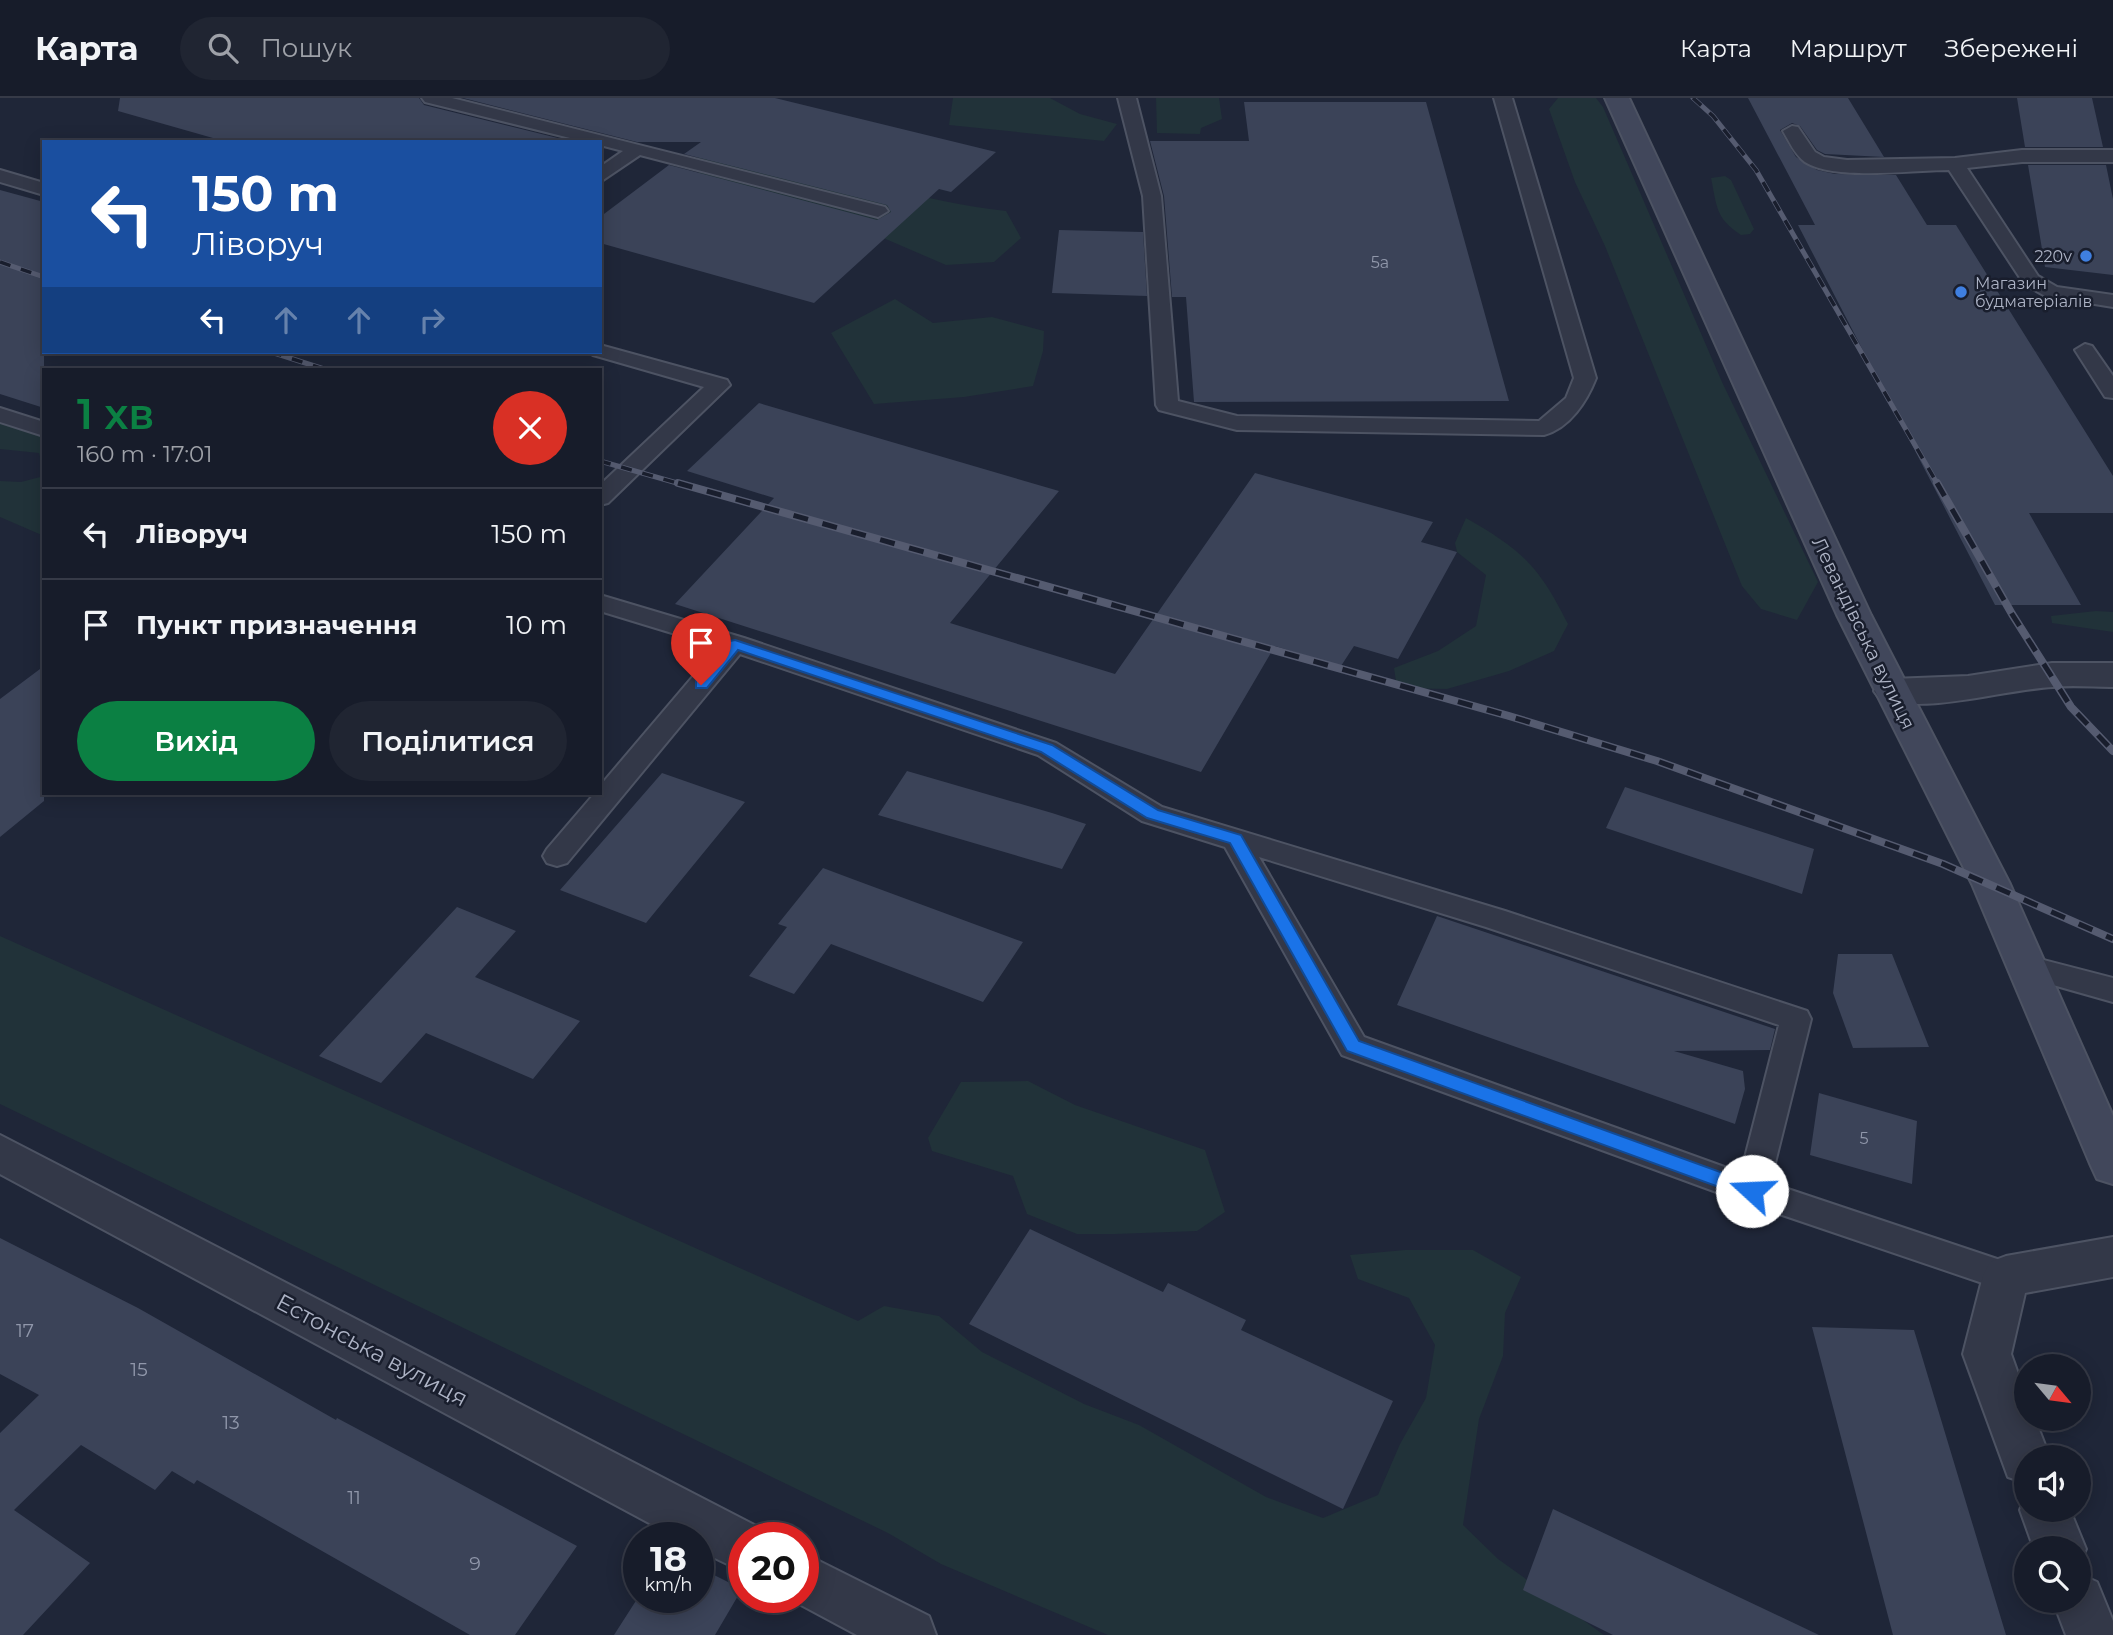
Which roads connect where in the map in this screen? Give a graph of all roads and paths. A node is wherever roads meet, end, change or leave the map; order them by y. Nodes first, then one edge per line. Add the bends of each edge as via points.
1 (432, 98) edge
2 (1127, 98) edge
3 (1503, 98) edge
4 (1617, 98) edge
5 (1792, 131) dead end
6 (601, 140) edge
7 (602, 140) edge
8 (637, 149) junction
9 (2113, 156) edge
10 (1955, 164) junction
11 (602, 175) edge
12 (0, 176) edge
13 (42, 188) edge
14 (878, 211) dead end
15 (2113, 301) edge
16 (2085, 350) dead end
17 (602, 352) edge
18 (2113, 392) edge
19 (0, 415) edge
20 (42, 428) edge
21 (602, 496) edge
22 (602, 604) edge
23 (735, 644) junction
24 (2113, 675) edge
25 (1892, 691) junction
26 (1235, 839) junction
27 (557, 856) dead end
28 (2024, 966) junction
29 (2113, 990) edge
30 (0, 1153) edge
31 (2113, 1166) edge
32 (1752, 1191) junction
33 (2113, 1257) edge
34 (2006, 1276) junction
35 (2020, 1445) edge
36 (728, 1539) edge
37 (819, 1587) edge
38 (2084, 1613) edge
39 (910, 1635) edge
40 (2092, 1635) edge

1 - 6 lane
2 - 3 lane via 1152,196 1167,405 1237,423 1544,428 1576,401 1585,378
4 - 25 main road, Левандівська вулиця
5 - 10 lane via 1808,156 1819,162 1847,166
7 - 8 lane
8 - 11 lane
8 - 14 lane
9 - 10 lane via 2022,156
10 - 15 lane via 2031,280 2052,292
12 - 13 lane
16 - 18 lane
17 - 21 lane via 719,385
19 - 20 lane
22 - 23 lane
23 - 26 lane via 1046,749 1152,814
23 - 27 lane
24 - 25 street via 2052,675 1968,688
25 - 28 main road, Левандівська вулиця via 1991,884
26 - 32 lane via 1353,1046
26 - 32 lane via 1796,1018
28 - 29 lane
28 - 31 main road, Левандівська вулиця
30 - 36 street, Естонська вулиця
32 - 34 lane
33 - 34 street
34 - 35 street via 1987,1354
37 - 39 street
38 - 40 street

